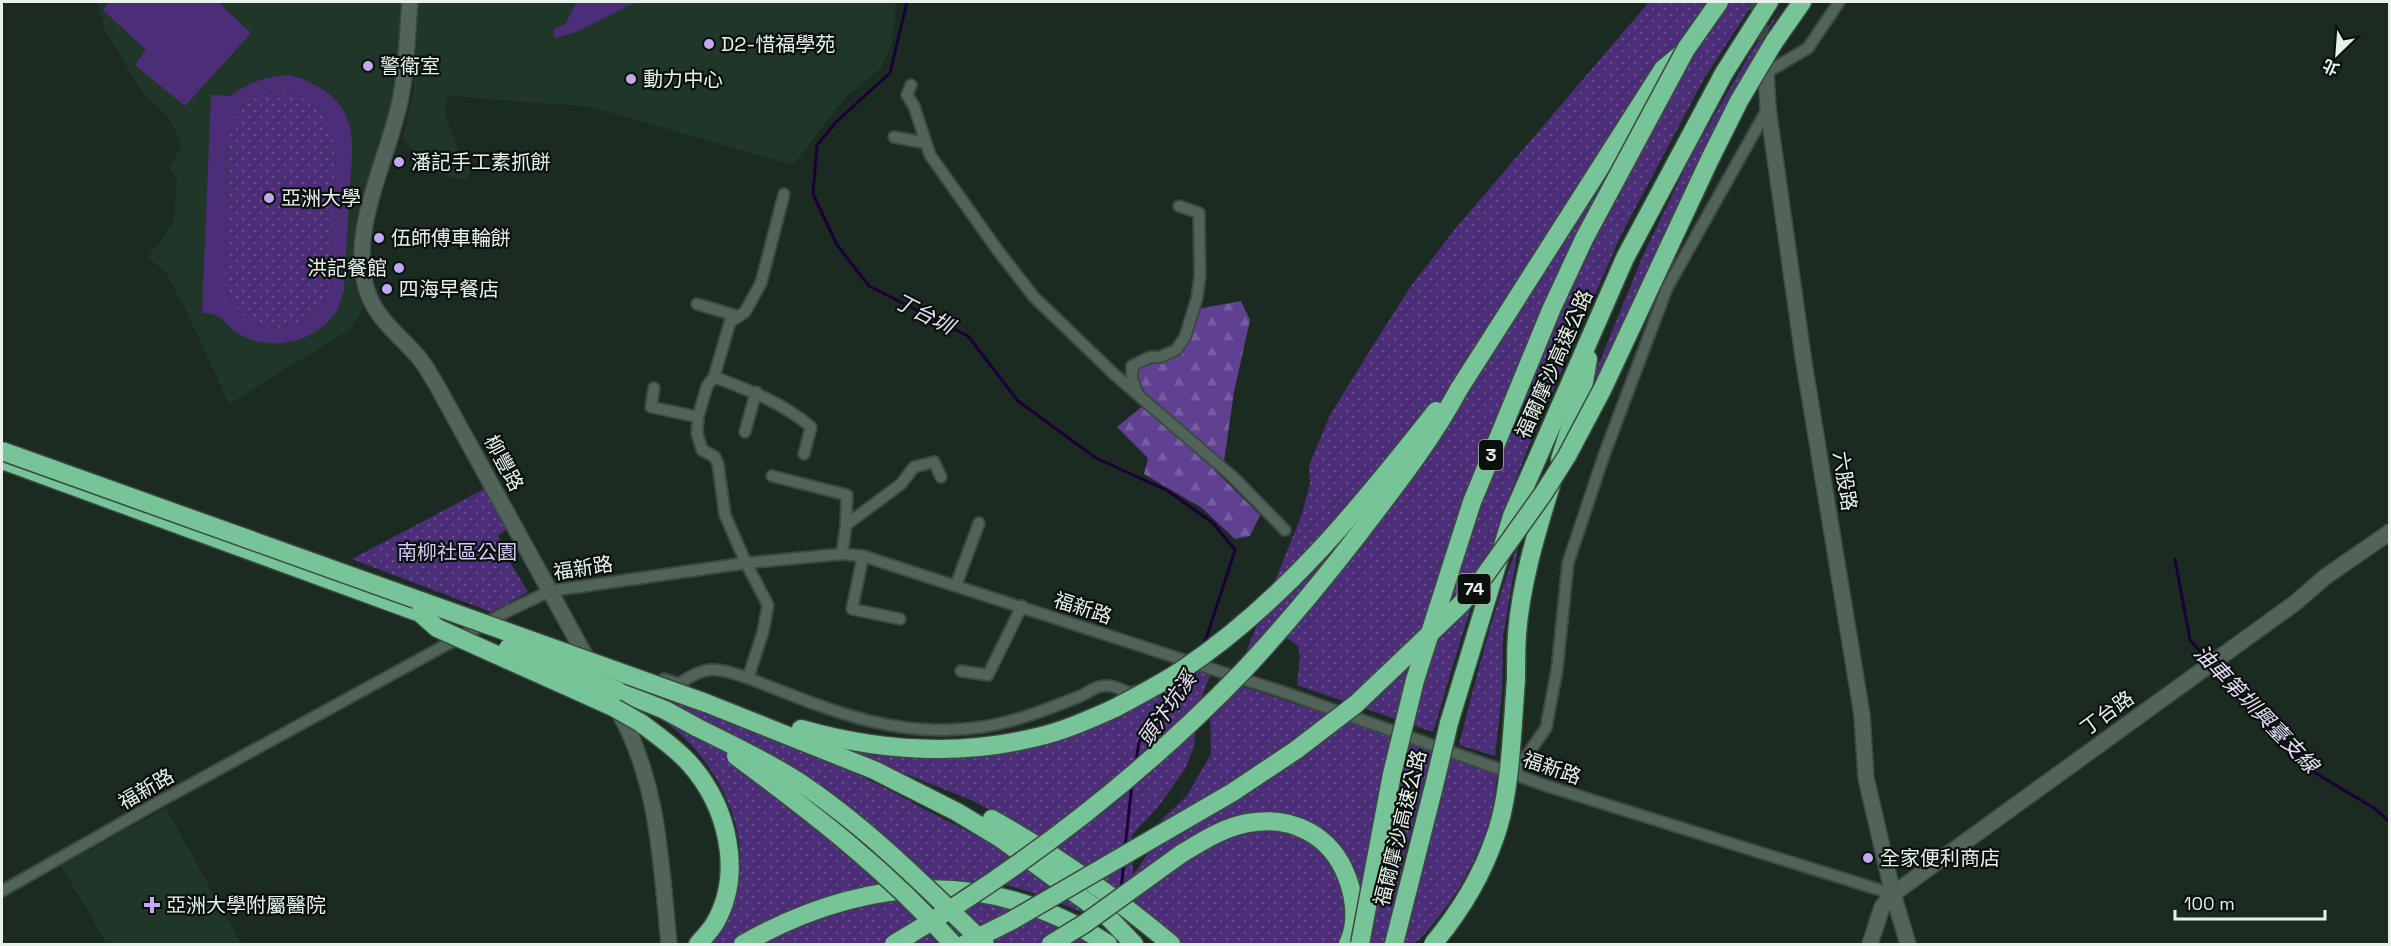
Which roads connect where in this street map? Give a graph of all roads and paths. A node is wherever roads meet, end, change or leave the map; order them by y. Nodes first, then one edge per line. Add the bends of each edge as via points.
1 (410, 2) edge
2 (1719, 2) edge
3 (1770, 2) edge
4 (1802, 2) edge
5 (1839, 2) edge
6 (1686, 50) junction
7 (1766, 72) joint
8 (911, 85) dead end
9 (1768, 108) junction
10 (894, 137) dead end
11 (926, 143) junction
12 (784, 194) dead end
13 (1179, 206) dead end
14 (697, 304) dead end
15 (737, 316) junction
16 (1593, 330) junction
17 (714, 377) junction
18 (654, 388) dead end
19 (1459, 389) junction
20 (756, 392) junction
21 (1138, 393) junction
22 (698, 417) junction
23 (745, 432) dead end
24 (2, 451) edge
25 (804, 454) dead end
26 (2, 460) edge
27 (772, 476) dead end
28 (941, 477) dead end
29 (979, 523) dead end
30 (846, 525) junction
31 (1286, 530) dead end
32 (2390, 532) edge
33 (842, 554) junction
34 (862, 556) junction
35 (746, 563) junction
36 (956, 585) junction
37 (550, 591) junction
38 (1022, 606) junction
39 (420, 613) junction
40 (900, 619) dead end
41 (584, 654) junction
42 (1193, 663) junction
43 (961, 671) dead end
44 (748, 678) junction
45 (706, 703) junction
46 (698, 728) junction
47 (874, 770) junction
48 (1514, 774) junction
49 (2, 891) edge
50 (1893, 894) junction
51 (1169, 943) edge
52 (669, 945) edge
53 (698, 945) edge
54 (743, 945) edge
55 (894, 945) edge
56 (953, 945) edge
57 (965, 945) edge
58 (986, 945) edge
59 (1051, 945) edge
60 (1108, 945) edge
61 (1134, 945) edge
62 (1348, 945) edge
63 (1360, 945) edge
64 (1395, 945) edge
65 (1433, 945) edge
66 (1870, 945) edge
67 (1908, 945) edge

1 - 37 street, 柳豐路 via 400,102 367,215 361,259 364,282 377,313 420,359 435,382
2 - 6 highway, 福爾摩沙高速公路 / 3, bridge
3 - 16 highway, 福爾摩沙高速公路 / 3 via 1724,73 1625,258
4 - 57 highway, 74, bridge via 1739,101 1572,446 1484,578 1461,604 1356,704 1296,750 1233,792
5 - 7 street via 1808,48
6 - 19 highway, bridge via 1663,69
6 - 63 highway, 福爾摩沙高速公路 / 3, bridge via 1584,238 1472,502 1415,680 1390,785
7 - 9 street, 六股路
8 - 11 street via 907,95
9 - 48 street via 1667,288 1568,563 1557,670 1546,728
9 - 50 street, 六股路 via 1804,363 1862,715 1866,778
10 - 11 street
11 - 21 street via 930,155 1034,297
12 - 15 street via 761,283 745,312
13 - 21 street via 1199,213 1197,298 1185,337 1176,350 1132,366
14 - 15 street
15 - 17 street via 730,322
16 - 64 highway, 福爾摩沙高速公路 / 3, bridge via 1512,516 1449,723
16 - 65 highway, bridge via 1583,388 1533,541 1517,634 1505,789 1496,835 1482,870
17 - 20 street
17 - 22 street via 707,386
18 - 22 street via 651,407
19 - 45 highway, bridge via 1440,405 1327,543 1270,599 1181,671 1115,708 1070,727 985,746 940,750 887,748 836,739
19 - 55 highway, bridge via 1407,472 1328,574 1244,670 1181,731 1067,828 1009,871
20 - 23 street
20 - 25 street via 811,427
21 - 31 street
22 - 35 street via 702,450 715,457 718,464 724,515
24 - 45 highway, bridge
26 - 39 highway
27 - 30 street via 848,495
28 - 30 street via 934,462 914,467 901,484
29 - 36 street
30 - 33 street
32 - 50 street, 丁台路
33 - 34 street, 福新路
33 - 35 street, 福新路
34 - 36 street, 福新路
34 - 40 street via 852,609
35 - 37 street, 福新路
35 - 44 street via 768,605
36 - 38 street, 福新路
37 - 41 street, 柳豐路
37 - 49 street, 福新路
38 - 42 street, 福新路
38 - 43 street via 988,675
39 - 46 highway, bridge via 665,710
39 - 53 highway, bridge via 437,628 613,707 641,723 690,764 724,824 730,862 722,906
41 - 44 street via 679,684 696,672 721,669
41 - 52 street, 柳豐路 via 628,728 644,772 655,815
42 - 44 street via 1129,693 1114,686 1101,686 1024,717 982,727 922,731 842,715
42 - 48 street, 福新路
45 - 47 highway
46 - 56 highway, bridge via 825,822 897,885
46 - 58 highway, bridge via 767,762 830,804
47 - 51 highway via 931,789 1032,843 1120,902
47 - 61 highway via 1000,838 1117,927
48 - 50 street, 福新路
50 - 66 street, 丁台路 via 1882,907
50 - 67 street, 六股路
54 - 60 highway via 792,919 856,897 911,889 955,890 1022,903 1049,912
59 - 62 highway, bridge via 1181,854 1246,823 1267,821 1291,823 1312,832 1328,844 1341,863 1350,885 1355,922

